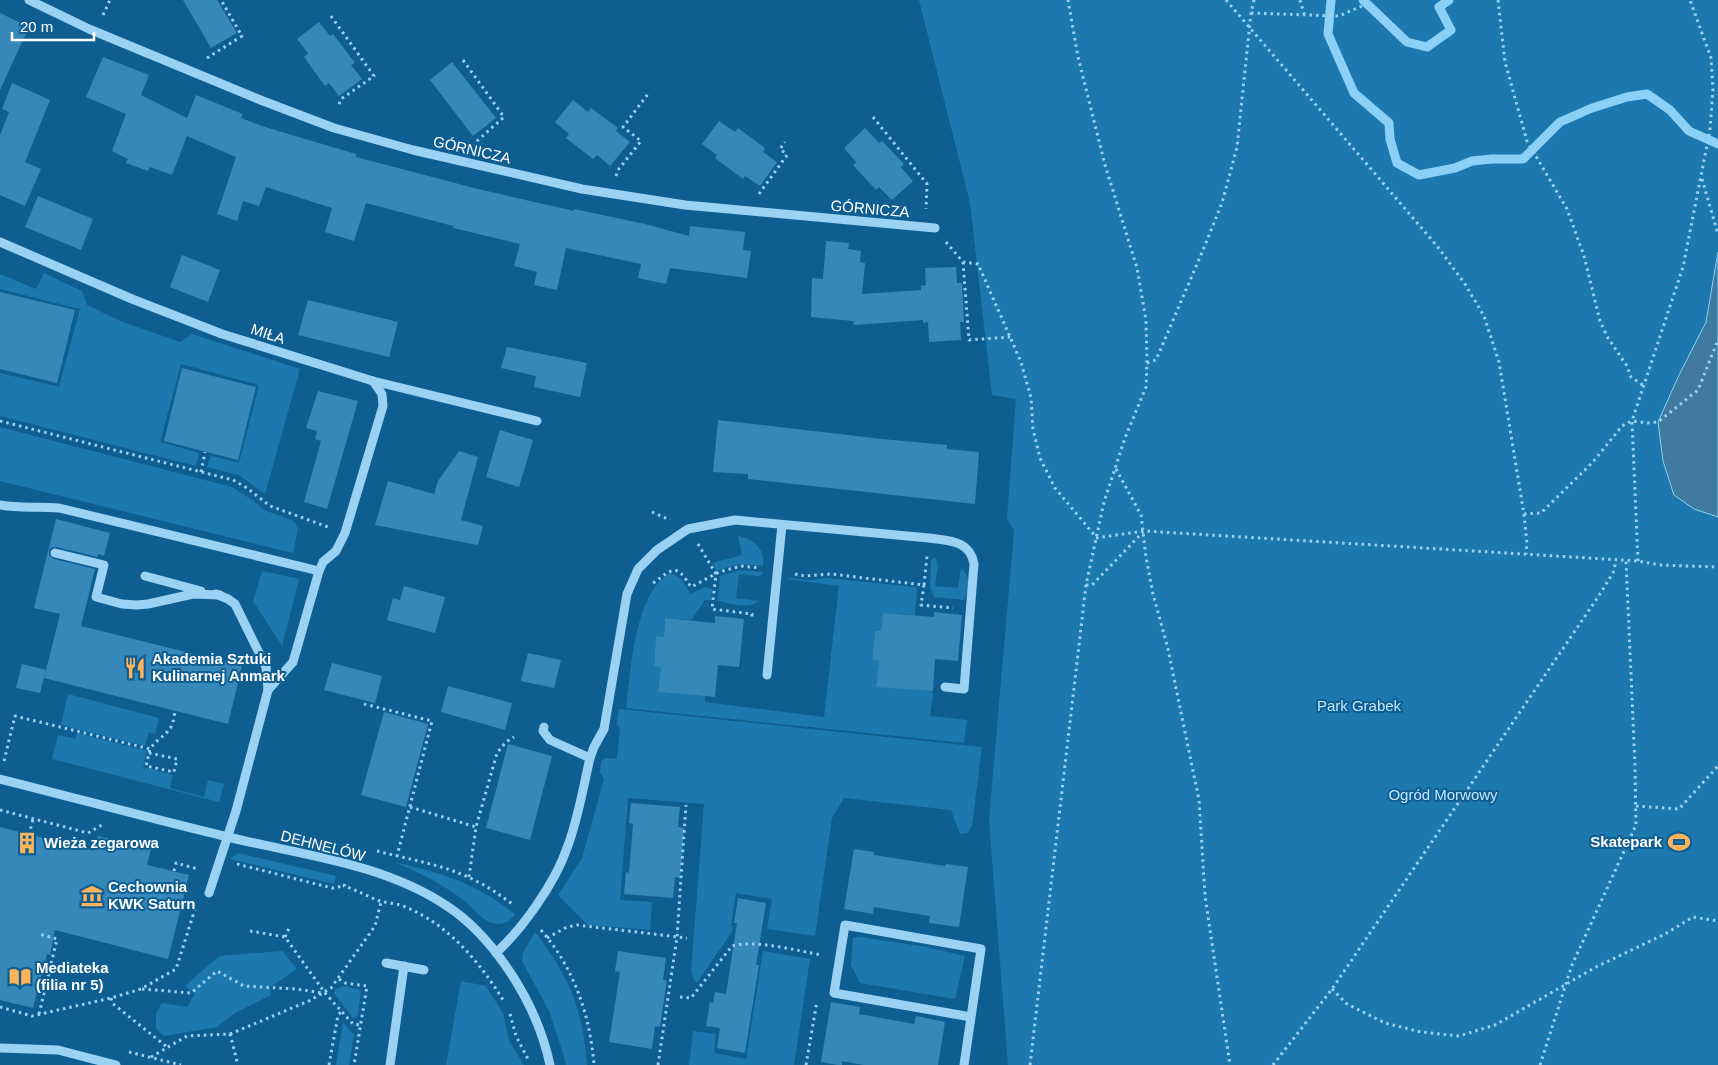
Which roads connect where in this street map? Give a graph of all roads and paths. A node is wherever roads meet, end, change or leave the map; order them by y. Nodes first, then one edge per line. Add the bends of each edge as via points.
1 (29, 0) edge
2 (110, 0) edge
3 (220, 0) edge
4 (1068, 0) edge
5 (1226, 0) edge
6 (1254, 0) edge
7 (1300, 0) edge
8 (1367, 0) edge
9 (1498, 0) edge
10 (1690, 0) edge
11 (94, 12) dead end
12 (1251, 13) junction
13 (1304, 14) junction
14 (331, 16) dead end
15 (1249, 26) junction
16 (463, 60) dead end
17 (214, 63) dead end
18 (648, 94) dead end
19 (329, 104) dead end
20 (338, 107) junction
21 (343, 109) dead end
22 (873, 117) dead end
23 (785, 142) dead end
24 (483, 148) dead end
25 (1702, 178) junction
26 (622, 179) dead end
27 (757, 196) dead end
28 (930, 228) junction
29 (1718, 234) edge
30 (0, 242) edge
31 (963, 262) junction
32 (1010, 337) junction
33 (1718, 340) edge
34 (1147, 363) junction
35 (373, 381) junction
36 (1644, 386) junction
37 (0, 421) edge
38 (537, 421) dead end
39 (1632, 421) junction
40 (205, 452) dead end
41 (1116, 469) junction
42 (201, 472) junction
43 (0, 505) edge
44 (652, 512) dead end
45 (1524, 514) junction
46 (782, 524) junction
47 (688, 529) junction
48 (1144, 531) junction
49 (345, 533) junction
50 (929, 538) junction
51 (1096, 538) junction
52 (55, 553) dead end
53 (1526, 554) junction
54 (1616, 561) junction
55 (1626, 561) junction
56 (1638, 561) junction
57 (1718, 567) edge
58 (319, 571) junction
59 (145, 576) dead end
60 (924, 585) dead end
61 (1086, 585) junction
62 (220, 596) junction
63 (752, 622) dead end
64 (767, 675) dead end
65 (945, 687) dead end
66 (268, 690) junction
67 (364, 704) dead end
68 (175, 711) dead end
69 (544, 727) dead end
70 (514, 736) dead end
71 (149, 751) junction
72 (590, 758) junction
73 (4, 761) dead end
74 (1718, 766) edge
75 (0, 779) edge
76 (410, 806) junction
77 (686, 806) dead end
78 (1636, 806) junction
79 (0, 810) edge
80 (686, 818) junction
81 (33, 819) junction
82 (691, 819) dead end
83 (110, 827) dead end
84 (476, 827) junction
85 (29, 835) dead end
86 (227, 837) junction
87 (397, 856) dead end
88 (220, 860) junction
89 (174, 871) dead end
90 (206, 871) dead end
91 (469, 877) dead end
92 (346, 880) dead end
93 (344, 886) junction
94 (209, 893) dead end
95 (199, 898) dead end
96 (381, 902) junction
97 (1718, 921) edge
98 (290, 926) dead end
99 (250, 931) dead end
100 (39, 934) dead end
101 (285, 937) junction
102 (677, 937) junction
103 (547, 938) dead end
104 (687, 938) dead end
105 (496, 953) junction
106 (818, 954) dead end
107 (386, 963) dead end
108 (404, 966) junction
109 (424, 970) dead end
110 (339, 979) junction
111 (1566, 984) junction
112 (141, 989) junction
113 (1332, 989) junction
114 (819, 992) dead end
115 (325, 993) junction
116 (680, 997) dead end
117 (111, 998) junction
118 (505, 1003) dead end
119 (0, 1008) edge
120 (508, 1009) dead end
121 (342, 1011) junction
122 (39, 1014) junction
123 (971, 1017) junction
124 (360, 1025) junction
125 (230, 1034) junction
126 (167, 1047) junction
127 (0, 1048) edge
128 (150, 1057) dead end
129 (529, 1064) edge
130 (116, 1065) edge
131 (238, 1065) edge
132 (329, 1065) edge
133 (354, 1065) edge
134 (390, 1065) edge
135 (550, 1065) edge
136 (658, 1065) edge
137 (806, 1065) edge
138 (964, 1065) edge
139 (1030, 1065) edge
140 (1230, 1065) edge
141 (1273, 1065) edge
142 (1540, 1065) edge

1 - 28 street, GÓRNICZA via 89,29 263,101 334,128 412,150 582,189 676,204
2 - 11 path via 103,16
3 - 17 path via 242,36 205,60
4 - 34 path via 1078,58 1104,165 1137,268 1146,320
5 - 15 path
6 - 12 path
7 - 13 path
8 - 13 path via 1362,6 1339,16
9 - 36 path via 1505,62 1527,141 1567,209 1608,338 1627,366 1630,377
10 - 25 path via 1711,58 1710,130
12 - 13 path
12 - 15 path
14 - 20 path via 374,76 341,99
15 - 34 path via 1237,148 1222,203 1156,360
15 - 45 path via 1437,246 1484,316 1499,362
16 - 24 path via 504,117 474,146
18 - 26 path via 623,127 641,141 618,170 616,178
19 - 20 path
20 - 21 path
22 - 28 path via 927,184
23 - 27 path via 780,149 787,154
25 - 29 path
25 - 36 path via 1683,267
28 - 31 path
30 - 35 street, MIŁA via 222,334
31 - 32 path via 978,264
31 - 32 path via 969,340
32 - 51 path via 1031,398 1033,429 1040,458 1055,488
33 - 39 path via 1698,390 1658,422
34 - 41 path via 1146,387
35 - 38 street, MIŁA
35 - 49 street via 382,394 383,406
36 - 39 path
37 - 42 path
39 - 45 path via 1622,426 1593,462 1541,513
39 - 56 path
40 - 42 path
41 - 48 path via 1142,515
41 - 51 path
42 - 49 path via 234,480 270,506
43 - 58 street via 59,508
44 - 47 path
45 - 53 path
46 - 47 street via 735,520
46 - 50 street
46 - 64 street
47 - 63 path via 716,574 712,609 752,614
47 - 72 street via 657,550 634,577 627,594 604,729
48 - 51 path
48 - 53 path
48 - 61 path via 1092,585
48 - 140 path via 1153,594 1168,649 1199,800 1205,896
49 - 58 street via 336,551 323,562
50 - 60 path
50 - 65 street via 962,545 973,555 974,564 964,690
51 - 61 path
52 - 62 street via 104,565 96,597 122,604 148,604 193,594
53 - 54 path
54 - 55 path
54 - 113 path via 1613,573 1598,597
55 - 56 path
55 - 78 path
56 - 57 path
58 - 66 street via 293,662
59 - 62 street
61 - 139 path
62 - 66 street via 234,604 266,667
66 - 86 street
67 - 76 path via 432,722
68 - 71 path via 172,726
69 - 72 street via 543,731 550,740
70 - 84 path via 497,753
71 - 71 path via 146,766 174,772 177,759
71 - 73 path via 15,716
72 - 105 street via 563,860 528,917
74 - 78 path via 1679,809
75 - 86 street, DEHNELÓW
76 - 84 path
76 - 87 path
77 - 80 path
78 - 111 path via 1636,825
79 - 81 path
80 - 82 path
80 - 102 path
81 - 83 path via 88,833 100,825
81 - 85 path
84 - 91 path
86 - 88 street
86 - 105 street, DEHNELÓW via 350,866 406,884 460,916
88 - 93 path via 332,888
88 - 94 street
89 - 90 path via 176,863
92 - 93 path
93 - 96 path
95 - 112 path via 176,969
96 - 110 path via 375,926
96 - 118 path via 406,908 448,933 472,957
97 - 111 path via 1693,917
98 - 101 path
99 - 101 path
100 - 122 path via 57,939
101 - 115 path
102 - 103 path via 577,925
102 - 104 path
102 - 136 path
105 - 135 street, DEHNELÓW via 532,1010
106 - 116 path via 740,943 732,946 691,998
107 - 108 street
108 - 109 street
108 - 134 street
110 - 115 path
110 - 124 path via 344,983 367,986
111 - 113 path via 1495,1025 1459,1036 1421,1032 1385,1022 1348,1004
111 - 142 path
112 - 115 path via 191,993 217,971 244,986
112 - 117 path
113 - 141 path
114 - 137 path
115 - 121 path
115 - 125 path
117 - 122 path
117 - 126 path via 112,1004
119 - 122 path via 32,1016
120 - 129 path
121 - 124 path via 353,1024
121 - 132 path via 338,1015
123 - 123 street via 834,993 845,925 981,948
123 - 138 street
124 - 133 path
125 - 126 path via 187,1036
125 - 131 path
126 - 128 path
127 - 130 street via 58,1050

